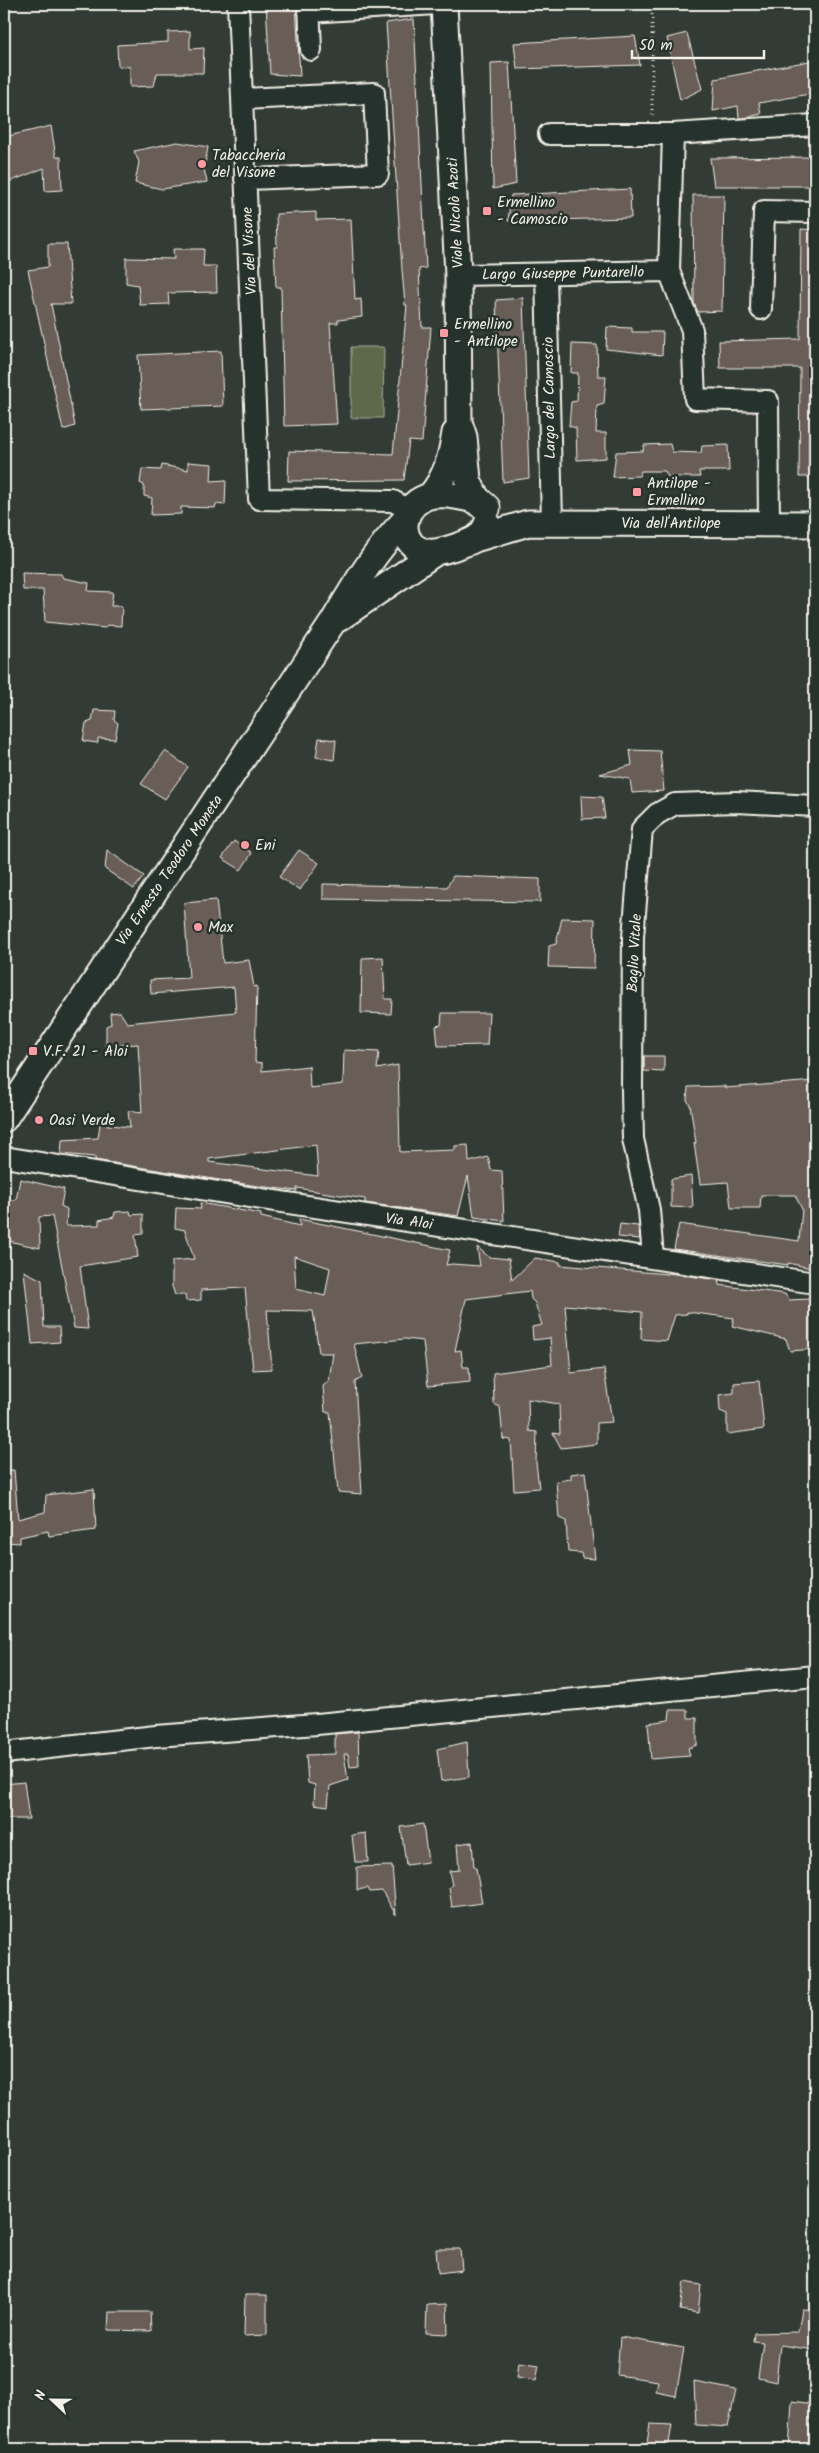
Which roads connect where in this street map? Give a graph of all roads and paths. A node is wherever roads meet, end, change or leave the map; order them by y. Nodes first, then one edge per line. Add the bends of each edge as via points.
1 (238, 4) edge
2 (436, 4) edge
3 (444, 4) edge
4 (652, 4) edge
5 (309, 8) edge
6 (311, 50) dead end
7 (242, 99) junction
8 (815, 125) edge
9 (549, 134) dead end
10 (652, 134) junction
11 (673, 134) junction
12 (245, 179) junction
13 (815, 212) edge
14 (669, 271) junction
15 (546, 274) junction
16 (458, 275) junction
17 (761, 309) dead end
18 (459, 422) junction
19 (430, 496) junction
20 (482, 504) junction
21 (406, 515) junction
22 (528, 522) junction
23 (552, 522) junction
24 (769, 524) junction
25 (815, 524) edge
26 (478, 538) junction
27 (436, 552) junction
28 (333, 622) junction
29 (815, 806) edge
30 (4, 1119) edge
31 (4, 1158) edge
32 (653, 1257) junction
33 (815, 1282) edge
34 (815, 1676) edge
35 (4, 1753) edge

1 - 7 street, Via del Visone
2 - 5 street
3 - 16 street, Viale Nicolò Azoti
4 - 10 path
5 - 6 street
7 - 12 street, Via del Visone
7 - 12 street via 374,92 378,165 378,174
8 - 11 street
9 - 10 street
10 - 11 street
11 - 14 street
12 - 21 street, Via del Visone via 259,499 393,501
13 - 17 street via 764,211
14 - 15 street, Largo Giuseppe Puntarello
14 - 24 street via 692,330 695,399 768,400
15 - 16 street, Largo Giuseppe Puntarello
15 - 23 street, Largo del Camoscio
16 - 18 street, Viale Nicolò Azoti
18 - 19 street via 448,466
18 - 20 street via 464,437 468,480
19 - 20 street via 469,498
19 - 21 street via 422,498
20 - 22 street
20 - 26 street via 489,514 488,523
21 - 27 street via 404,530 414,546 421,551
21 - 28 street, Via Ernesto Teodoro Moneta via 385,541
22 - 23 street, Via dell'Antilope
22 - 26 street
23 - 24 street, Via dell'Antilope
24 - 25 street, Via dell'Antilope
26 - 27 street
27 - 28 street, Via Ernesto Teodoro Moneta
28 - 30 street, Via Ernesto Teodoro Moneta
29 - 32 street, Baglio Vitale via 736,802 675,804 657,814 642,829 633,936 633,1140 649,1210
31 - 32 street, Via Aloi
32 - 33 street, Via Aloi
34 - 35 street via 317,1724 156,1736

